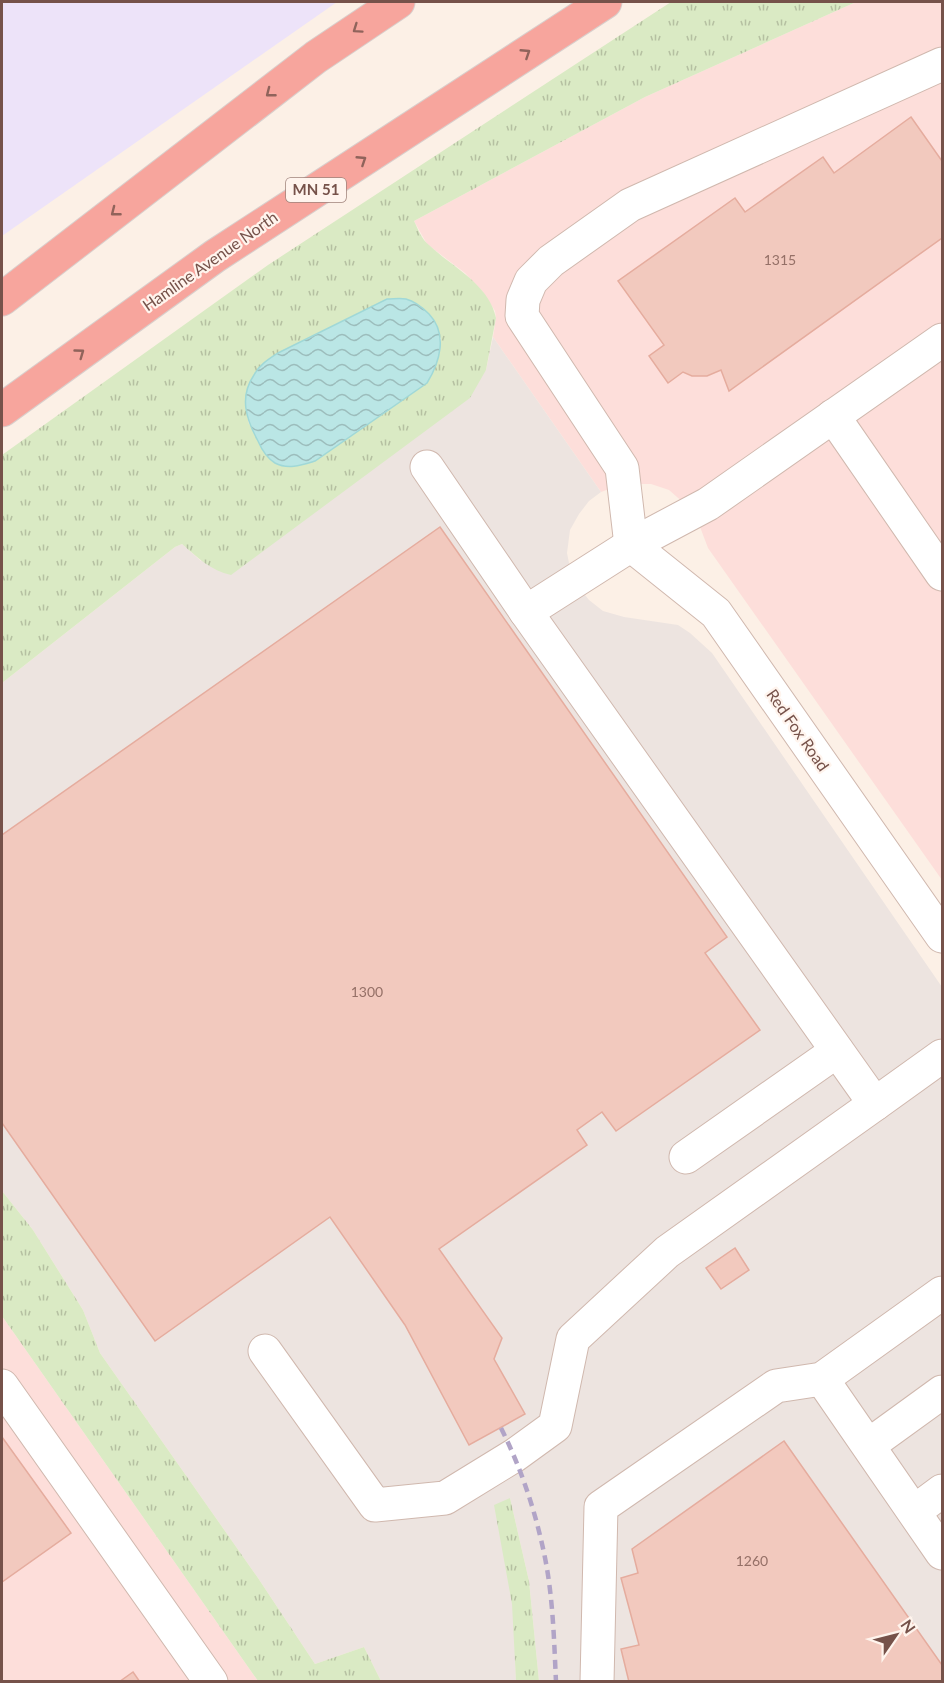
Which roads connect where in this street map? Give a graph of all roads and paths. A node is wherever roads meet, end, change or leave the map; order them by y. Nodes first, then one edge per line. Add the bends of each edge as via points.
1 (398, 2) edge
2 (605, 2) edge
3 (942, 64) edge
4 (2, 299) edge
5 (942, 340) edge
6 (2, 410) edge
7 (833, 416) junction
8 (427, 467) dead end
9 (631, 545) junction
10 (942, 574) edge
11 (526, 612) junction
12 (942, 936) edge
13 (837, 1051) junction
14 (942, 1056) edge
15 (875, 1104) junction
16 (686, 1157) dead end
17 (942, 1293) edge
18 (265, 1351) dead end
19 (822, 1379) junction
20 (2, 1386) edge
21 (942, 1392) edge
22 (869, 1445) junction
23 (942, 1491) edge
24 (915, 1511) junction
25 (942, 1553) edge
26 (211, 1682) edge
27 (597, 1682) edge

1 -> 4 highway via 316,57
6 -> 2 highway, Hamline Avenue North / MN 51 via 215,256
3 - 9 street via 630,205 551,261 531,281 523,300 522,316 622,468
5 - 7 street
7 - 9 street via 708,504
7 - 10 street
8 - 11 street
9 - 11 street
9 - 12 street, Red Fox Road via 716,613
11 - 13 street
13 - 15 street
13 - 16 street
14 - 15 street
15 - 18 street via 667,1252 573,1339 555,1426 445,1498 375,1505
17 - 19 street
19 - 22 street
19 - 27 street via 776,1386 601,1507
20 - 26 street
21 - 22 street
22 - 24 street
23 - 24 street
24 - 25 street

